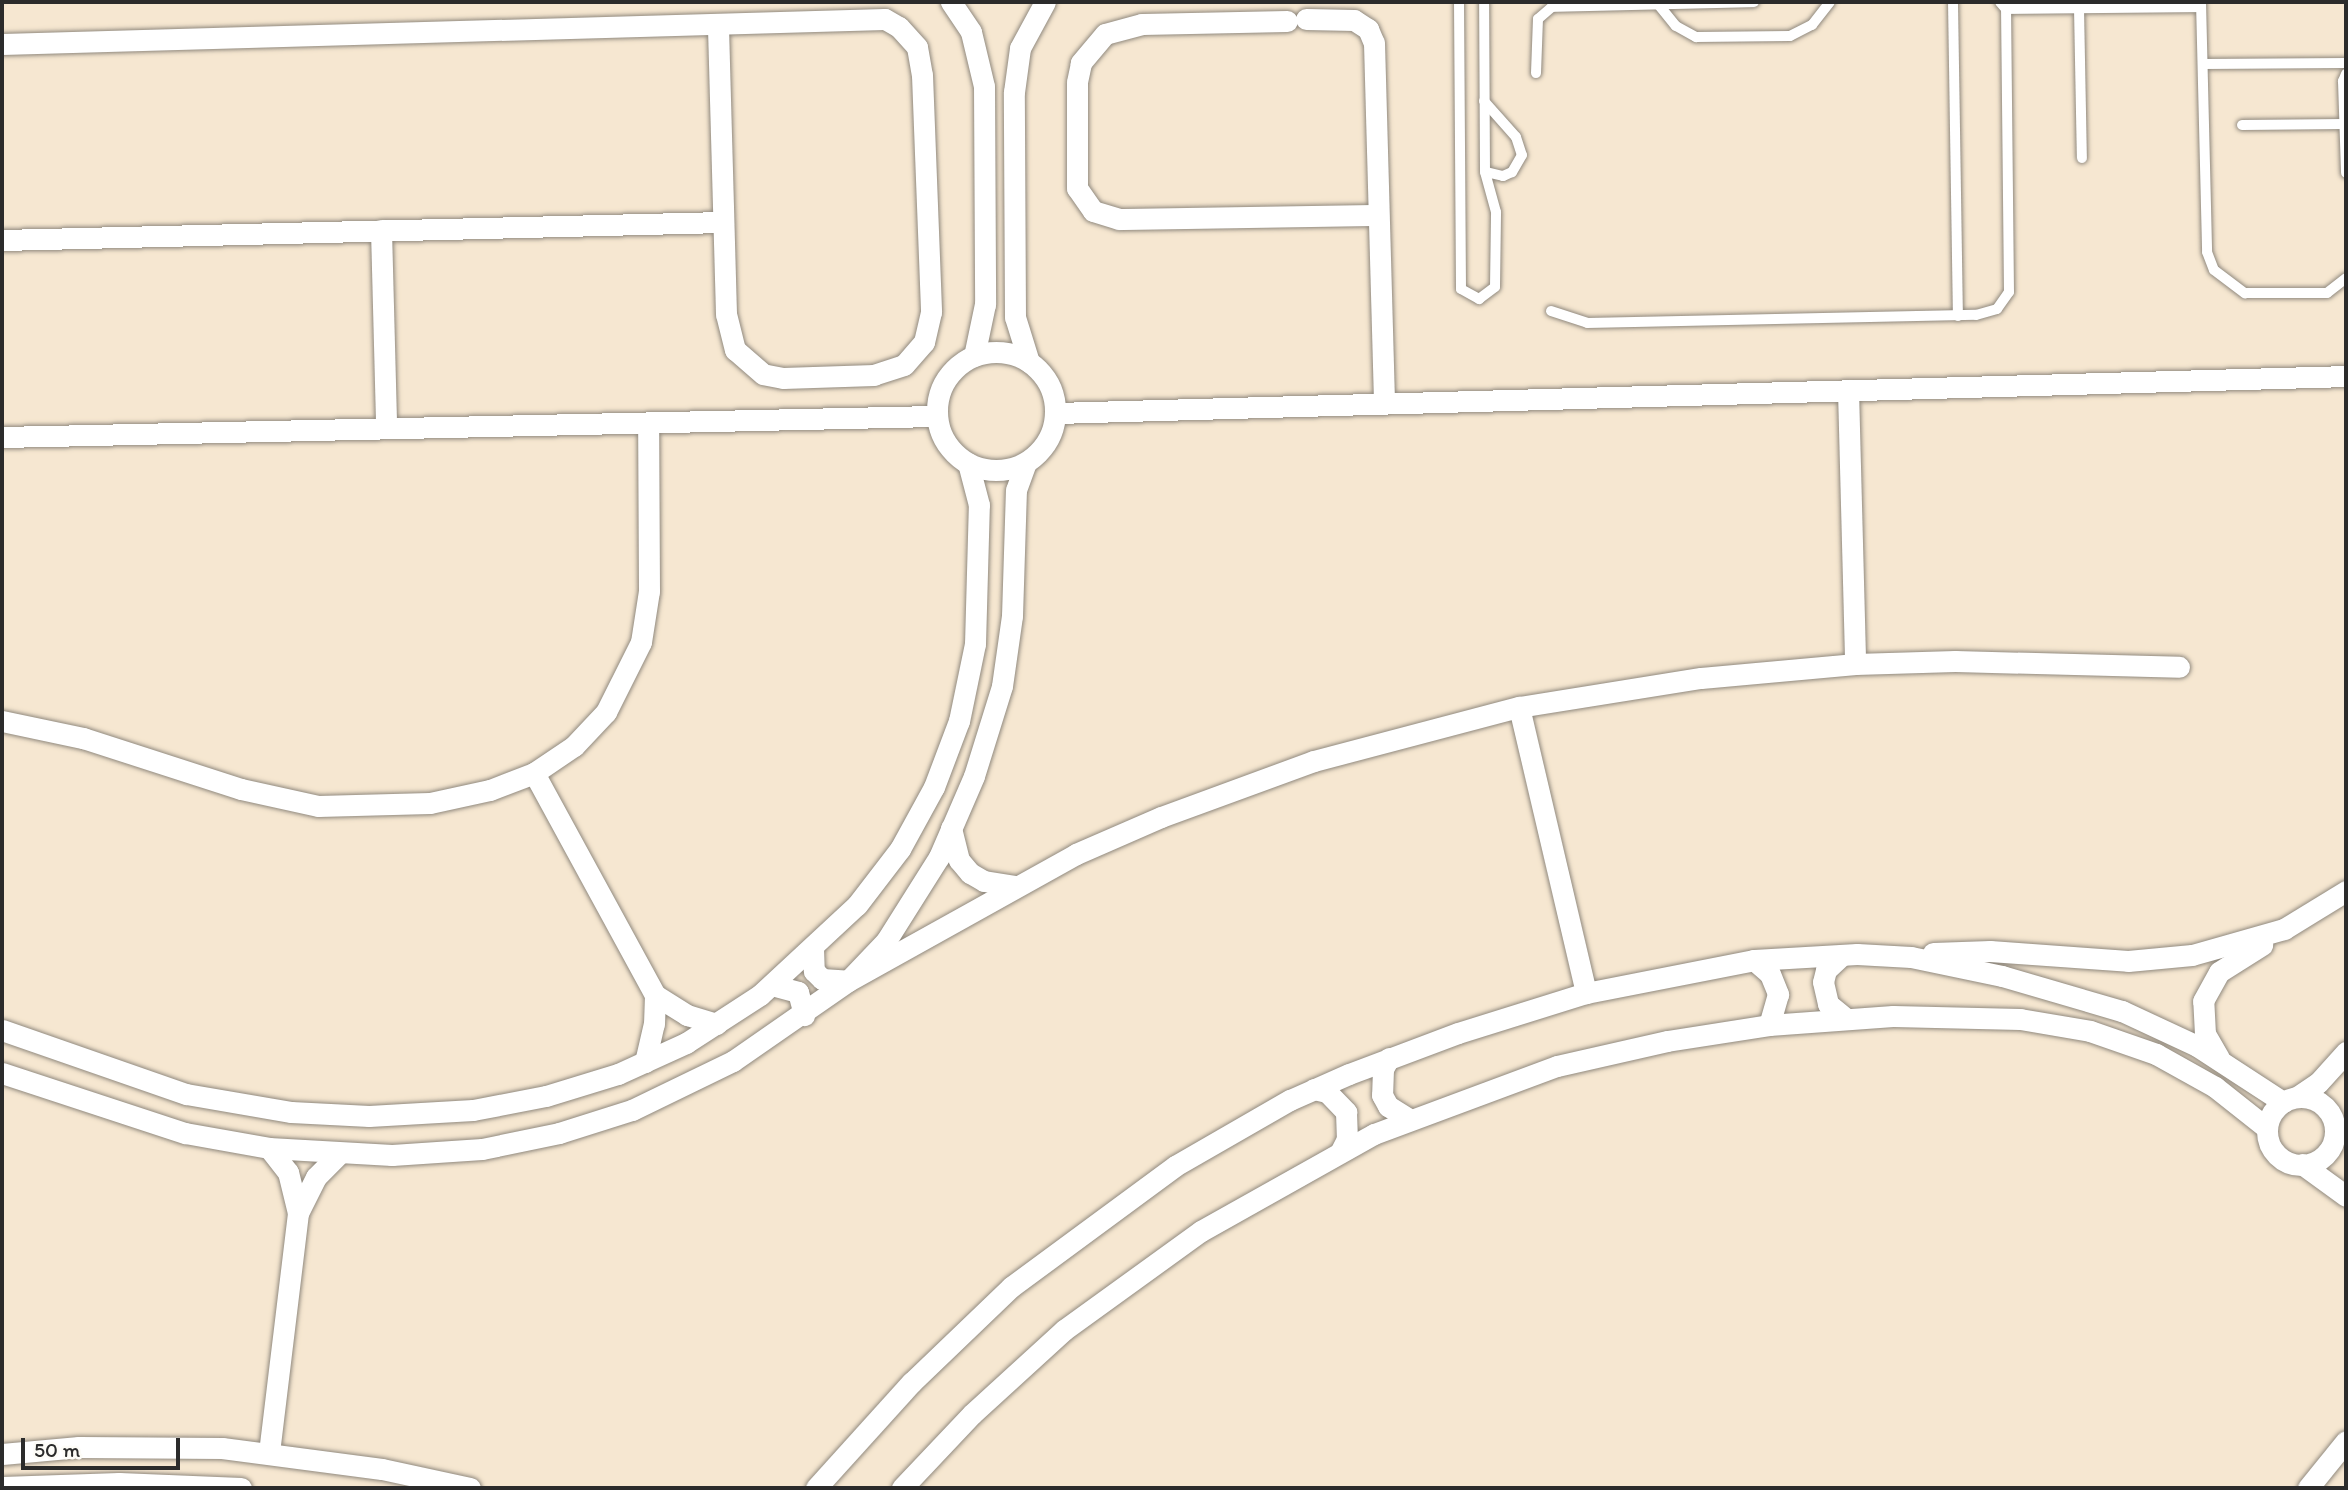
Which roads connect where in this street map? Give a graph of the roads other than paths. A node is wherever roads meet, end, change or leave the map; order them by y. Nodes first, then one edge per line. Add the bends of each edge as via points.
1 (951, 2) edge
2 (1045, 2) edge
3 (1459, 2) edge
4 (1484, 2) edge
5 (1723, 2) edge
6 (1755, 2) edge
7 (1830, 2) edge
8 (1954, 2) edge
9 (1657, 4) junction
10 (2201, 4) edge
11 (2003, 5) edge
12 (2078, 8) junction
13 (718, 25) junction
14 (2, 44) edge
15 (1460, 62) junction
16 (1484, 62) junction
17 (2203, 64) junction
18 (2346, 64) edge
19 (1536, 73) dead end
20 (2346, 74) edge
21 (1484, 101) junction
22 (2344, 124) junction
23 (2242, 125) dead end
24 (1460, 150) junction
25 (1485, 150) junction
26 (2082, 158) dead end
27 (1485, 173) junction
28 (2346, 173) edge
29 (1378, 215) junction
30 (723, 222) junction
31 (381, 230) junction
32 (2, 240) edge
33 (2346, 278) edge
34 (1551, 311) dead end
35 (1958, 316) junction
36 (974, 356) junction
37 (1029, 362) junction
38 (2346, 376) edge
39 (1848, 390) junction
40 (1384, 401) junction
41 (1056, 413) junction
42 (937, 416) junction
43 (648, 423) junction
44 (386, 427) junction
45 (2, 437) edge
46 (968, 463) junction
47 (1026, 463) junction
48 (1856, 664) junction
49 (2179, 667) dead end
50 (1519, 707) junction
51 (2, 720) edge
52 (534, 773) junction
53 (951, 828) junction
54 (1016, 886) junction
55 (2346, 891) edge
56 (2284, 929) junction
57 (813, 948) junction
58 (1842, 955) junction
59 (1911, 957) junction
60 (1754, 960) junction
61 (848, 981) junction
62 (772, 985) junction
63 (1586, 993) junction
64 (655, 995) junction
65 (804, 1015) junction
66 (1845, 1018) junction
67 (717, 1024) junction
68 (1769, 1025) junction
69 (2, 1030) edge
70 (2346, 1052) edge
71 (1390, 1058) junction
72 (645, 1062) junction
73 (2223, 1062) junction
74 (2, 1073) edge
75 (1314, 1089) junction
76 (2290, 1100) junction
77 (2346, 1107) edge
78 (1410, 1119) junction
79 (2267, 1128) junction
80 (2335, 1129) junction
81 (269, 1148) junction
82 (1341, 1150) junction
83 (339, 1154) junction
84 (2346, 1154) edge
85 (2302, 1164) junction
86 (2346, 1196) edge
87 (298, 1213) junction
88 (2346, 1441) edge
89 (269, 1453) junction
90 (2, 1454) edge
91 (93, 1486) edge
92 (2, 1487) edge
93 (241, 1488) edge
94 (470, 1488) edge
95 (816, 1488) edge
96 (902, 1488) edge
97 (2308, 1488) edge

1 - 36 street via 978,49 984,86 985,304
2 - 37 street via 1020,48 1014,92 1015,317
3 - 15 lane
4 - 16 lane
5 - 6 lane
5 - 9 lane
7 - 9 lane via 1812,25 1790,36 1696,37 1676,26
8 - 35 lane
9 - 19 lane via 1545,9 1538,19
10 - 12 lane
10 - 17 lane
11 - 12 lane
11 - 35 lane via 2009,292 1987,313
12 - 26 lane
13 - 14 street
13 - 30 street
13 - 30 street via 865,17 899,27 917,47 922,75 931,312 924,342 904,365 874,375 783,378 747,365 727,333
15 - 16 lane
15 - 24 lane
16 - 21 lane
17 - 18 lane
17 - 33 lane via 2207,252 2214,270 2245,293 2327,293
20 - 22 lane
21 - 25 lane
21 - 27 lane via 1516,137 1522,155 1512,172 1503,176
22 - 23 lane
22 - 28 lane
24 - 25 lane
24 - 27 lane via 1461,289 1479,299 1495,287 1496,212
25 - 27 lane
29 - 29 street via 1119,219 1093,211 1077,188 1081,63 1105,34 1142,24 1354,20 1372,36
29 - 40 street
30 - 31 street
31 - 32 street
31 - 44 street
34 - 35 lane via 1587,323
36 - 37 street via 1002,352
36 - 42 street via 946,380
37 - 41 street via 1049,384
38 - 39 street
39 - 40 street
39 - 48 street
40 - 41 street
41 - 47 street via 1044,447
42 - 43 street
42 - 46 street via 946,444
43 - 44 street
43 - 52 street via 649,591 641,642 606,712 574,746
44 - 45 street
46 - 47 street via 997,470
46 - 57 street via 979,505 978,604 959,721 933,787 900,849 857,905
47 - 53 street via 1016,490 1012,616 1002,686 990,731
48 - 49 street via 1955,661
48 - 50 street via 1701,678
50 - 54 street via 1374,743 1237,788 1076,854
50 - 63 street
51 - 52 street via 103,743 241,789 318,806 430,803 490,790
52 - 64 street
53 - 54 street via 956,853 970,873 984,881
53 - 61 street via 939,857 898,923
54 - 61 street
55 - 56 street
56 - 59 street via 2224,948 2161,960 1969,951
56 - 73 street via 2232,962 2209,986 2202,1018 2212,1050
57 - 61 street via 814,971 822,979
57 - 62 street
58 - 59 street
58 - 60 street
58 - 66 street via 1826,970 1823,982 1828,1004
59 - 73 street via 2002,976 2122,1011
60 - 63 street
60 - 68 street via 1770,974 1778,994
61 - 65 street
62 - 65 street via 798,992
62 - 67 street
63 - 71 street
64 - 67 street via 687,1016
64 - 72 street
65 - 83 street via 701,1079 597,1122 482,1149
66 - 68 street
66 - 79 street via 2020,1019 2090,1031 2186,1070
67 - 72 street
68 - 78 street via 1667,1041 1557,1066
69 - 72 street via 186,1094 317,1114 421,1114 510,1104 583,1086
70 - 76 street via 2318,1083
71 - 75 street
71 - 78 street via 1383,1069 1382,1095 1388,1106
73 - 76 street
74 - 81 street via 185,1133
75 - 82 street via 1327,1093 1346,1112 1347,1139
75 - 95 street via 1194,1154 1065,1243 960,1334
76 - 79 street via 2272,1113
76 - 80 street via 2322,1104
77 - 80 street
78 - 82 street
79 - 85 street via 2277,1154
80 - 84 street
80 - 85 street via 2326,1154
81 - 83 street
81 - 87 street via 290,1178
82 - 96 street via 1235,1210 1109,1295 1017,1371
83 - 87 street via 316,1177
85 - 86 street
87 - 89 street
88 - 97 street
89 - 90 street via 175,1446
89 - 94 street
91 - 92 street
91 - 93 street

